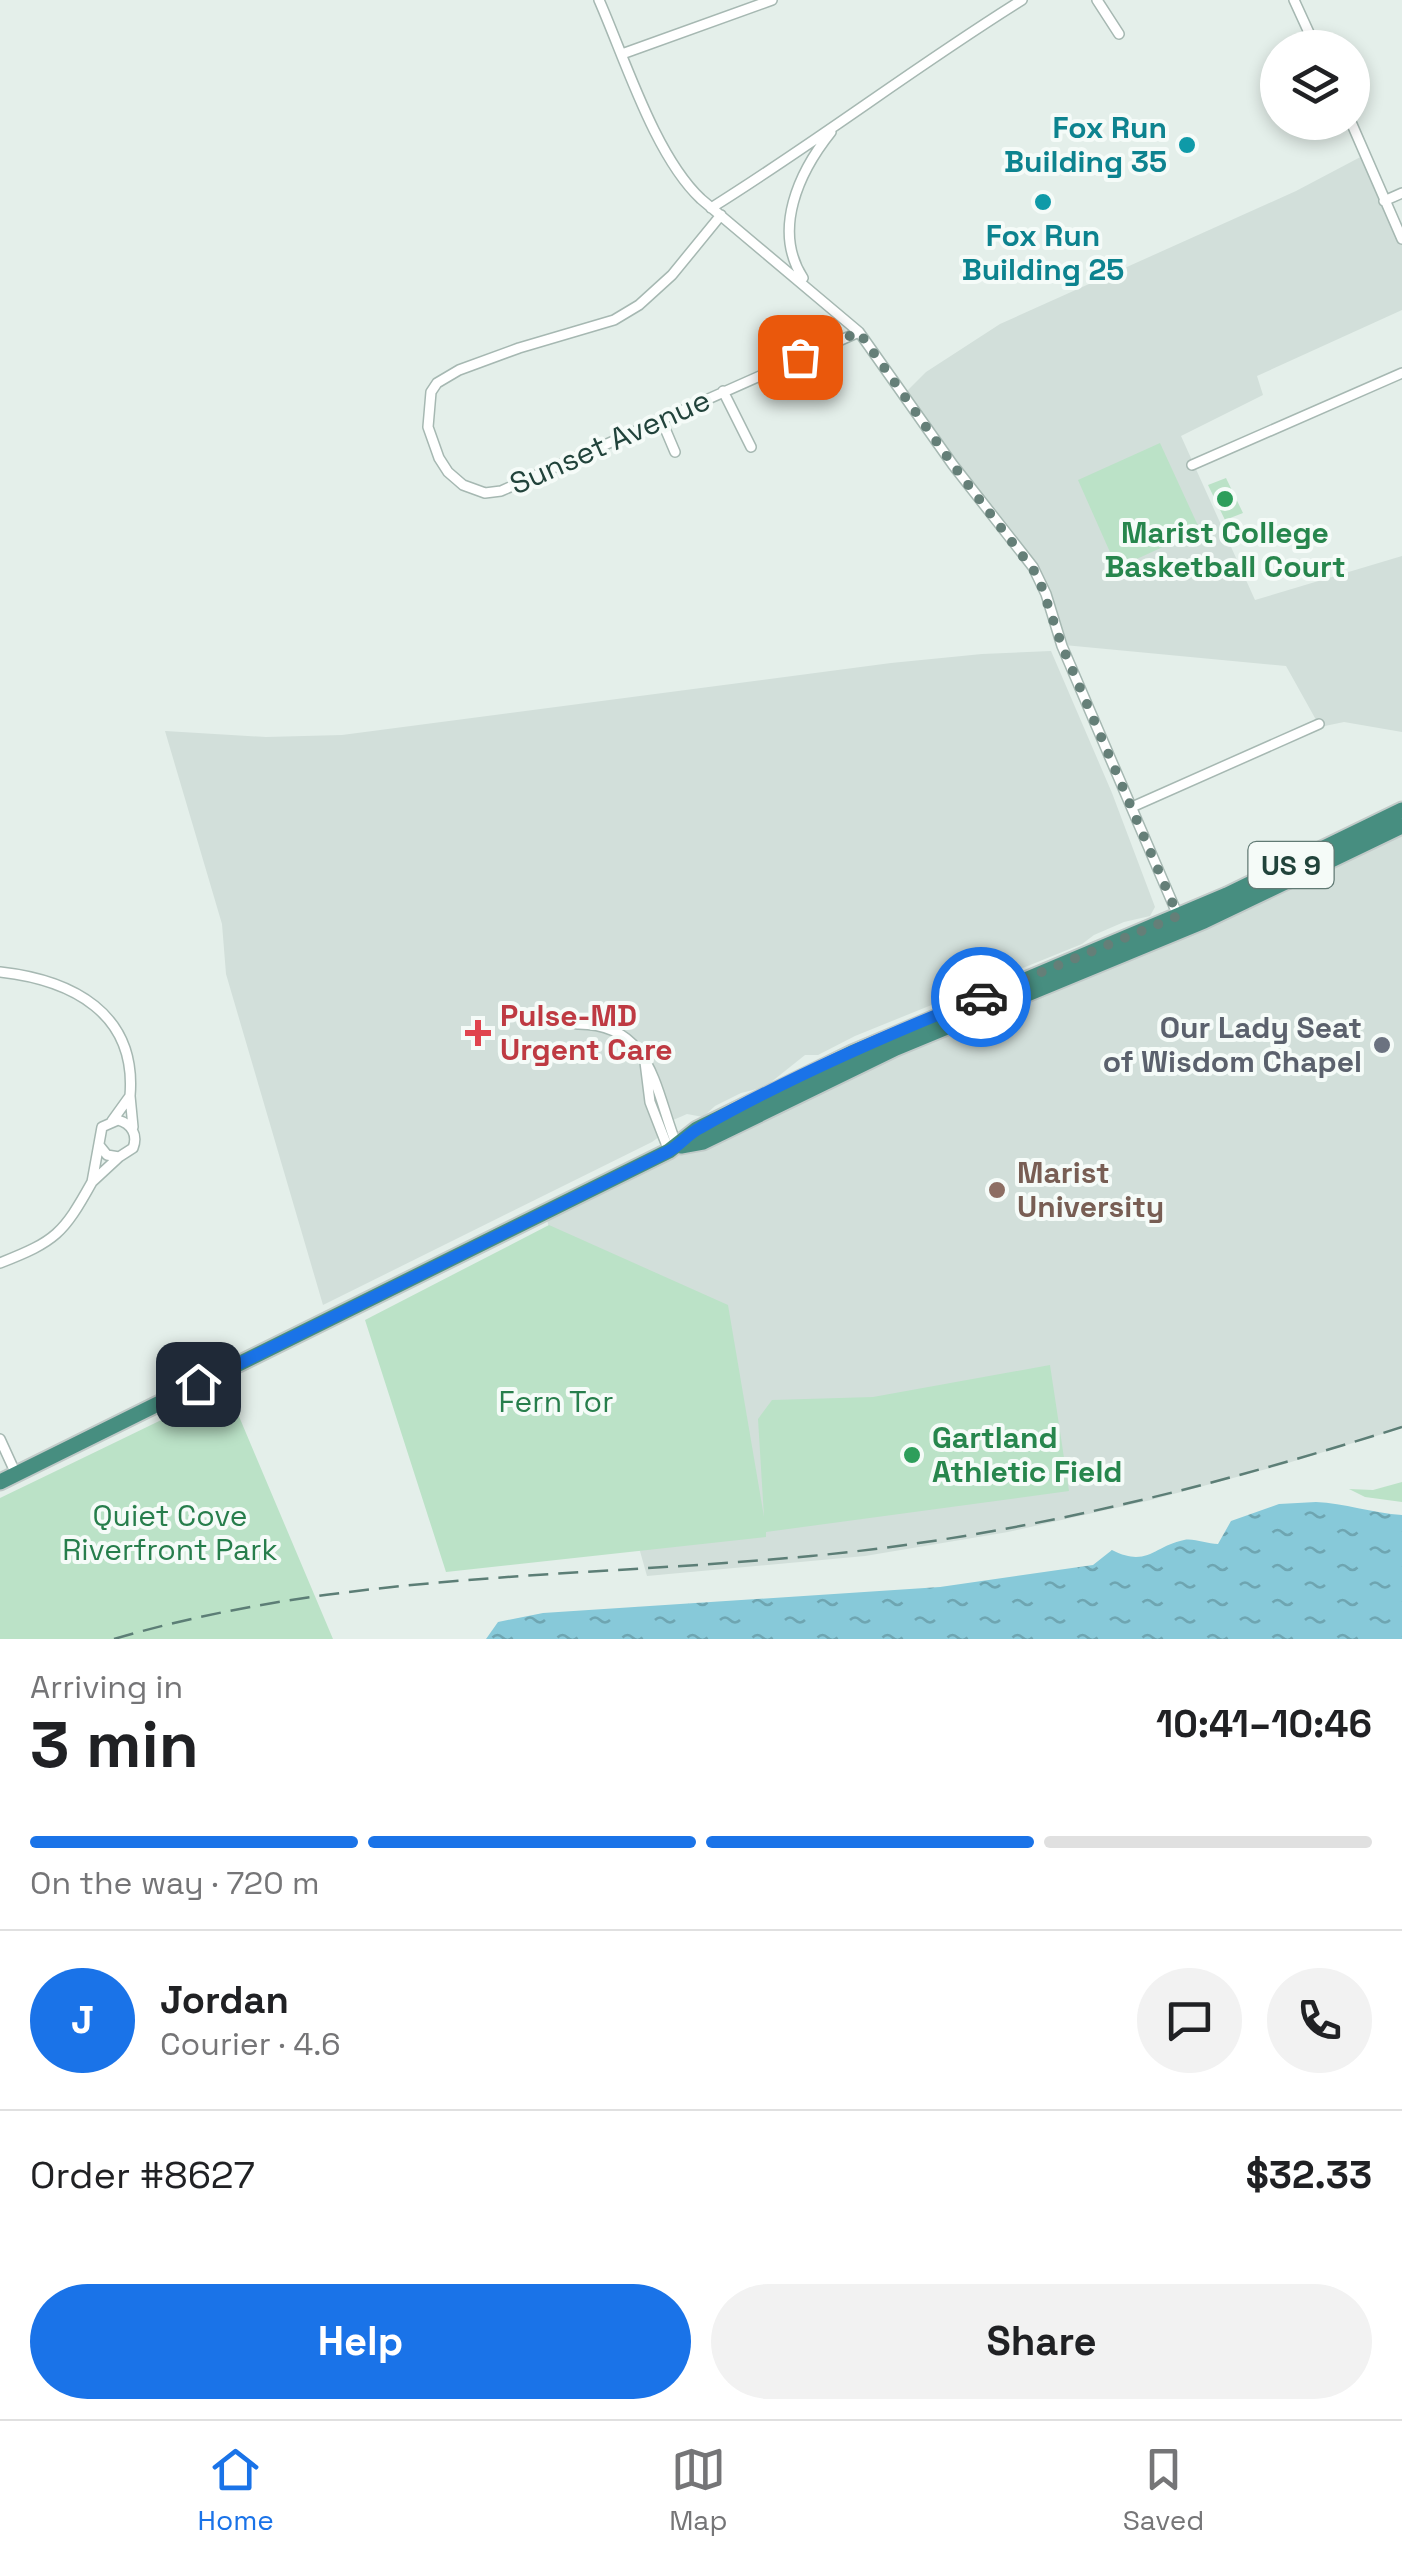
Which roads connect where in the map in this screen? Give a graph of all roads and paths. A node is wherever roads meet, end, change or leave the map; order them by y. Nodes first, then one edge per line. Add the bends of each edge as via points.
1 (599, 0) edge
2 (772, 0) edge
3 (1022, 0) edge
4 (1097, 0) edge
5 (1294, 0) edge
6 (1308, 30) edge
7 (1119, 34) dead end
8 (622, 54) junction
9 (850, 112) junction
10 (1359, 140) edge
11 (1402, 193) edge
12 (1384, 201) junction
13 (711, 208) junction
14 (721, 215) junction
15 (1402, 239) edge
16 (815, 292) junction
17 (859, 332) junction
18 (1402, 373) edge
19 (723, 391) junction
20 (660, 419) junction
21 (751, 448) dead end
22 (675, 452) dead end
23 (1192, 465) dead end
24 (1320, 724) dead end
25 (1132, 807) junction
26 (1402, 810) edge
27 (1402, 826) edge
28 (1181, 923) junction
29 (0, 972) edge
30 (577, 1024) dead end
31 (130, 1096) junction
32 (112, 1121) junction
33 (133, 1130) junction
34 (99, 1144) junction
35 (673, 1149) junction
36 (119, 1158) junction
37 (92, 1182) junction
38 (0, 1263) edge
39 (0, 1440) edge
40 (16, 1474) junction
41 (0, 1482) edge

1 - 8 street
2 - 8 street
3 - 9 street
4 - 7 street
5 - 6 street
8 - 13 street via 675,168
9 - 13 street
9 - 16 street via 810,163 792,209 794,260
10 - 12 street
11 - 12 street
12 - 15 street
13 - 14 street
14 - 16 street
14 - 20 street, Sunset Avenue via 639,305 614,320 459,370 437,384 428,412 433,443 448,472 485,493 501,492
16 - 17 street
17 - 19 street, Sunset Avenue
17 - 25 street via 1038,576
18 - 23 street
19 - 20 street, Sunset Avenue
19 - 21 street
20 - 22 street
24 - 25 street
25 - 28 street
26 - 28 highway, US 9
27 - 28 highway, US 9
28 - 35 highway, US 9 via 866,1046 697,1129
29 - 31 street via 64,987 108,1016 125,1050
30 - 35 street via 620,1033 645,1059
31 - 32 street
31 - 33 street
32 - 33 street
32 - 34 street via 102,1127
33 - 36 street via 133,1148
34 - 36 street
34 - 37 street
35 - 40 highway, US 9
36 - 37 street
37 - 38 street via 55,1238
39 - 40 street
40 - 41 highway, US 9

